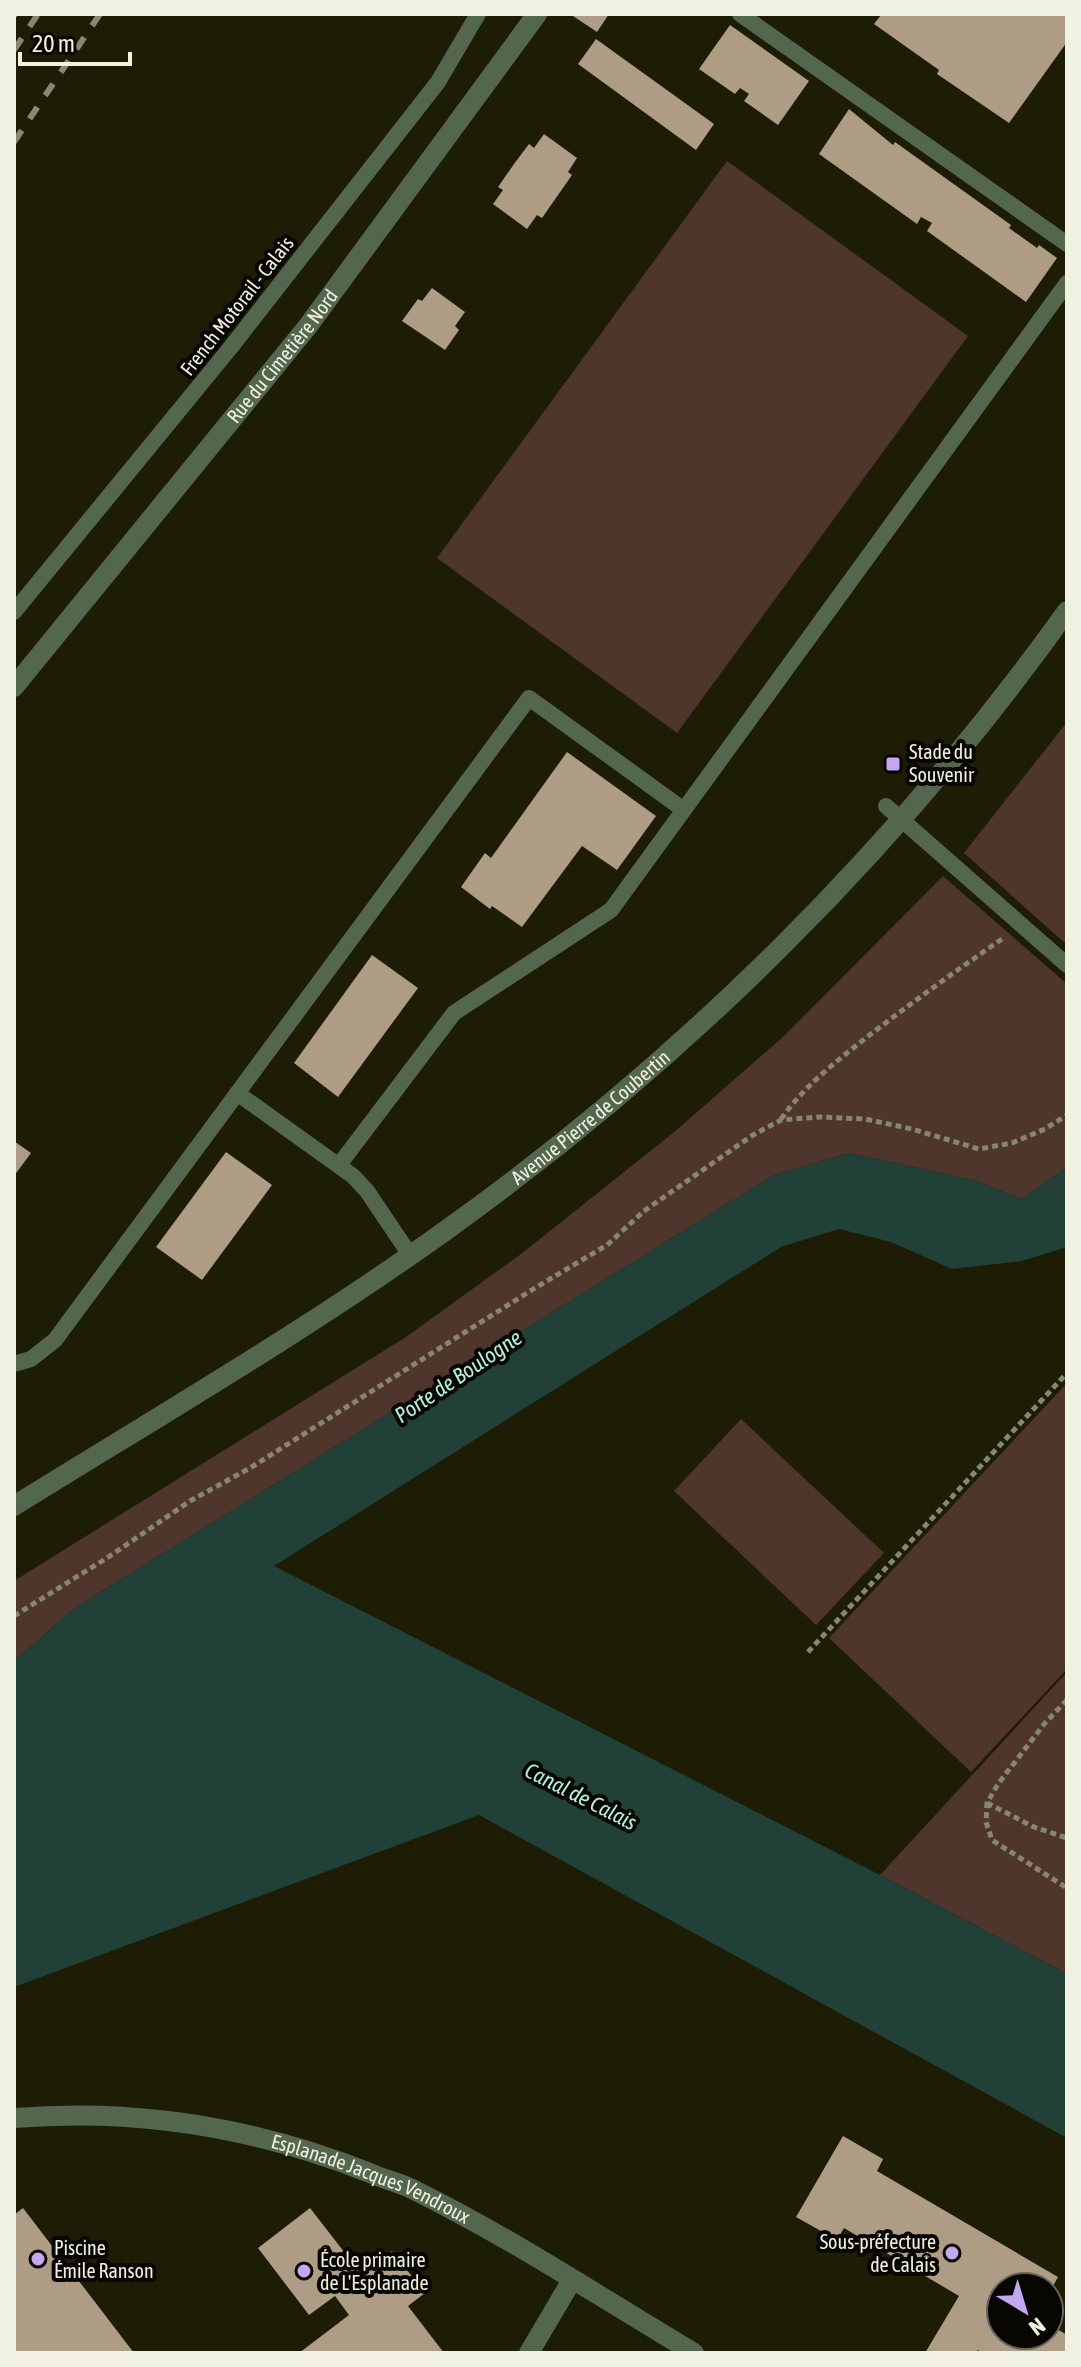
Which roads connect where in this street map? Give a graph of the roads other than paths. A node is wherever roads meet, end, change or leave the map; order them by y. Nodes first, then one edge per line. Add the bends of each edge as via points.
1 (478, 14) edge
2 (537, 14) edge
3 (740, 14) edge
4 (1067, 244) edge
5 (1067, 283) edge
6 (1067, 611) edge
7 (14, 612) edge
8 (14, 687) edge
9 (684, 810) junction
10 (894, 813) junction
11 (1067, 965) edge
12 (237, 1093) junction
13 (339, 1165) junction
14 (410, 1255) junction
15 (14, 1364) edge
16 (14, 1506) edge
17 (14, 2118) edge
18 (572, 2280) junction
19 (529, 2353) edge
20 (694, 2353) edge

1 - 7 lane, French Motorail - Calais via 438,82
2 - 8 street, Rue du Cimetière Nord via 299,337
3 - 4 lane
5 - 9 lane
6 - 10 street, Avenue Pierre de Coubertin via 973,734
9 - 12 lane via 529,698
9 - 13 lane via 611,910 454,1013
10 - 11 lane
10 - 14 street, Avenue Pierre de Coubertin via 811,918 644,1072 539,1160
12 - 13 lane
12 - 15 lane via 55,1340 31,1359
13 - 14 lane via 367,1191
14 - 16 street, Avenue Pierre de Coubertin
17 - 18 street, Esplanade Jacques Vendroux via 146,2118 285,2143 407,2187
18 - 19 street
18 - 20 street, Esplanade Jacques Vendroux

